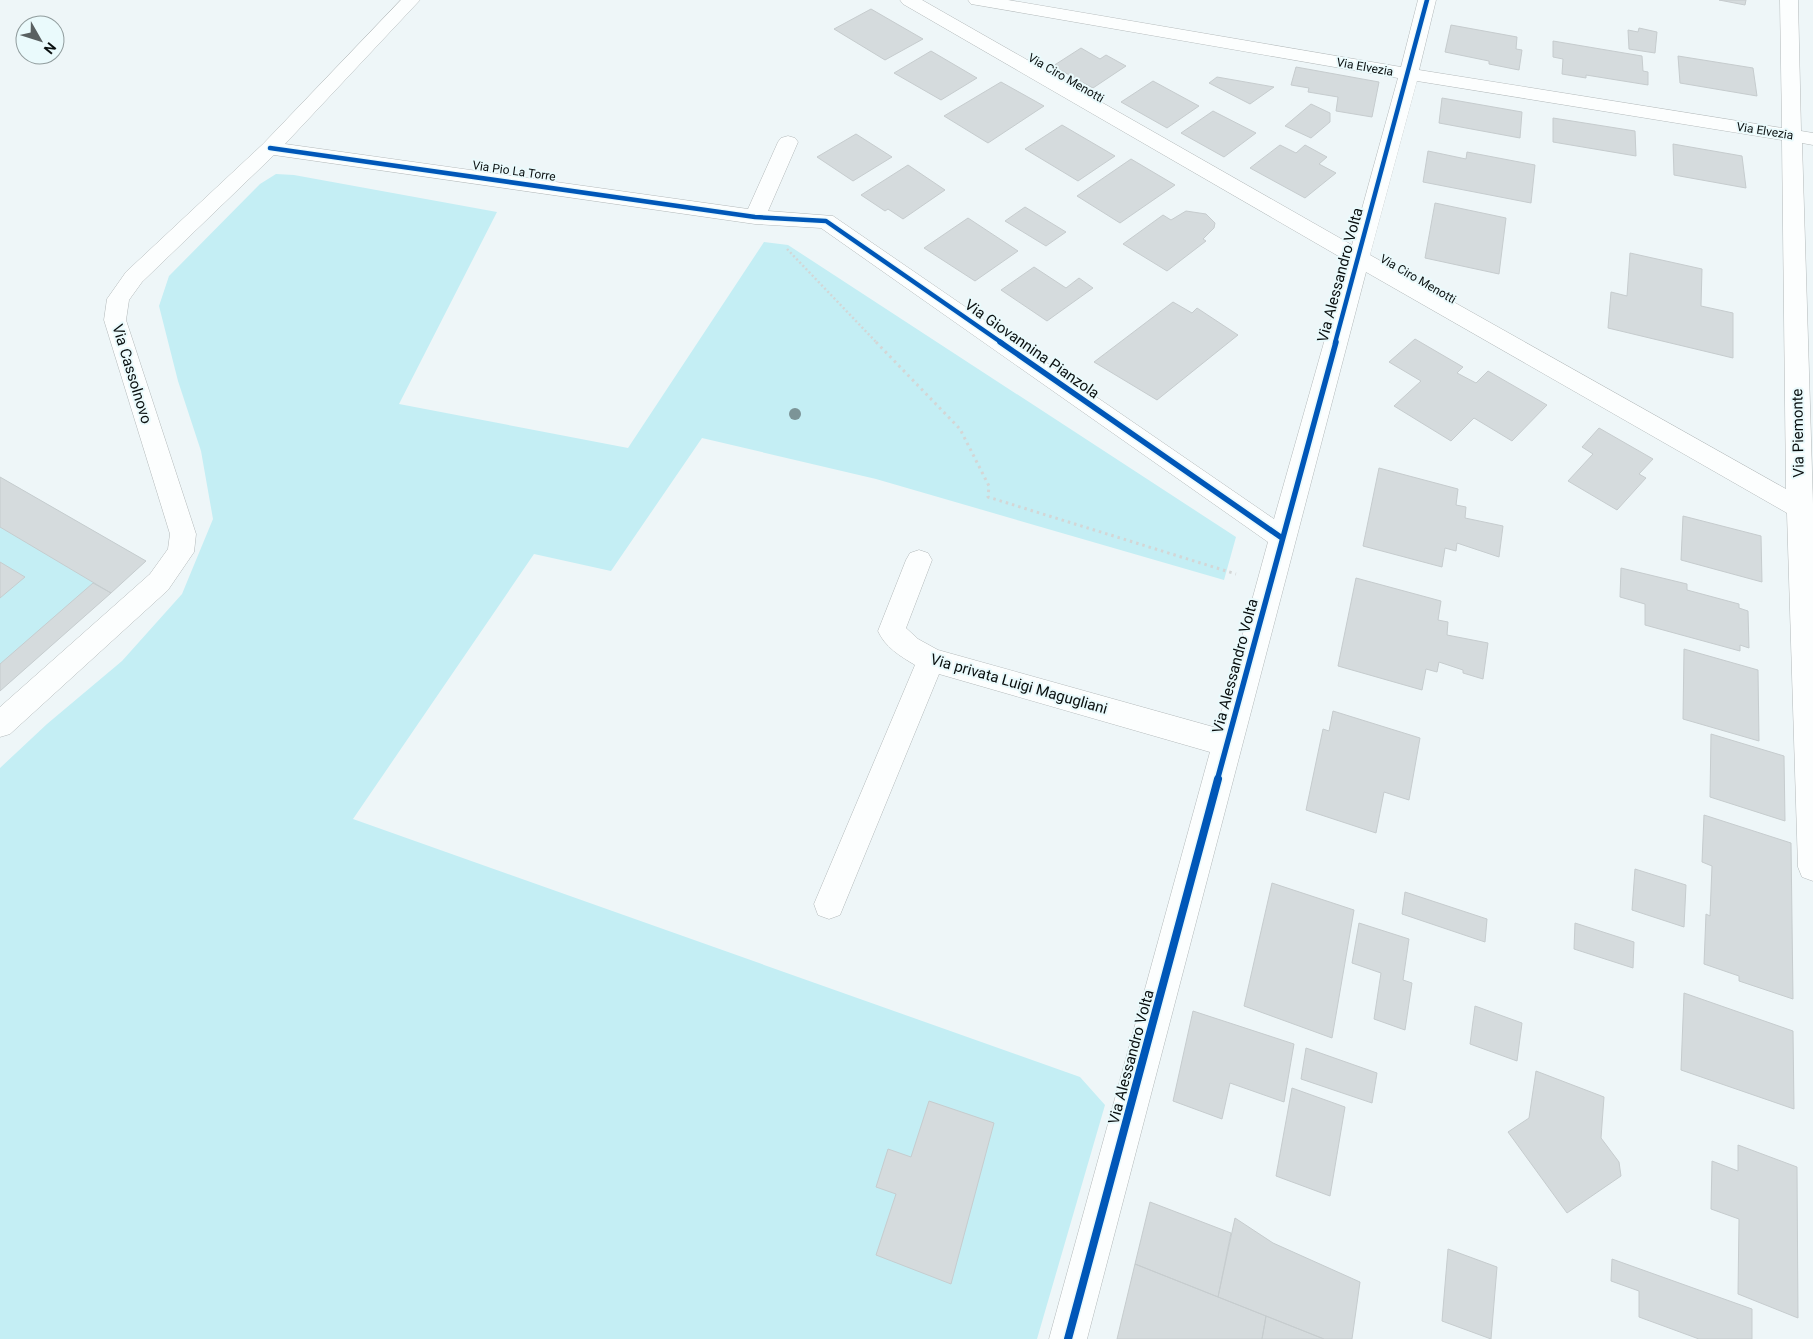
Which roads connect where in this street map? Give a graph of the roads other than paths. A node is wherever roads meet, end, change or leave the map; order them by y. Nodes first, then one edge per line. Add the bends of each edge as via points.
1 (411, 0) edge
2 (909, 0) edge
3 (977, 0) edge
4 (1427, 0) edge
5 (1790, 0) edge
6 (1409, 74) junction
7 (1803, 137) edge
8 (788, 142) dead end
9 (270, 148) junction
10 (755, 217) junction
11 (1358, 258) junction
12 (1806, 512) edge
13 (1282, 538) junction
14 (918, 560) dead end
15 (931, 660) junction
16 (0, 725) edge
17 (1227, 744) junction
18 (1813, 867) edge
19 (829, 904) dead end
20 (1068, 1339) edge

1 - 9 street, Via Cassolnovo
2 - 11 street, Via Ciro Menotti
3 - 6 street, Via Elvezia
4 - 6 street, Via Alessandro Volta
5 - 7 street, Via Piemonte
6 - 7 street, Via Elvezia
6 - 11 street, Via Alessandro Volta
7 - 12 street, Via Piemonte
8 - 10 street
9 - 10 street, Via Pio La Torre
9 - 16 street, Via Cassolnovo via 134,277 118,299 115,320 183,534 181,552 159,582
10 - 13 street, Via Giovannina Pianzola via 826,221
11 - 12 street, Via Ciro Menotti
11 - 13 street, Via Alessandro Volta
12 - 18 street, Via Piemonte
13 - 17 street, Via Alessandro Volta
14 - 15 street, Via privata Luigi Magugliani via 891,631 908,647
15 - 17 street, Via privata Luigi Magugliani
15 - 19 street
17 - 20 street, Via Alessandro Volta

